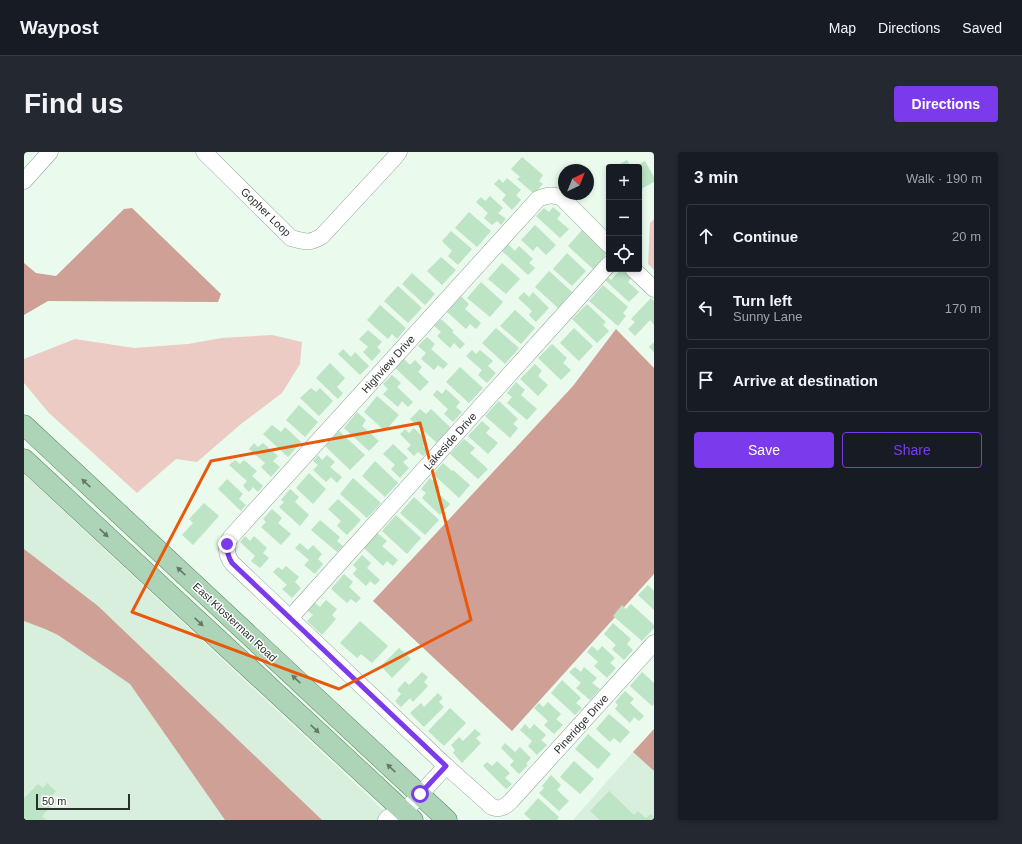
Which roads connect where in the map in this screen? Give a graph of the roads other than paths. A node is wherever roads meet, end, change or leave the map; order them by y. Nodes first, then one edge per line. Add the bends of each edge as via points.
1 (50, 152) edge
2 (204, 152) edge
3 (399, 152) edge
4 (24, 181) edge
5 (606, 242) edge
6 (606, 267) edge
7 (636, 272) edge
8 (654, 289) edge
9 (24, 425) edge
10 (24, 459) edge
11 (290, 618) junction
12 (654, 643) edge
13 (446, 766) junction
14 (420, 794) junction
15 (401, 818) edge
16 (447, 820) edge

1 - 4 street
2 - 3 street, Gopher Loop via 291,238 313,241 322,236
5 - 11 street, Highview Drive via 562,198 548,195 538,199 228,540 228,554 232,563
6 - 11 street, Lakeside Drive
7 - 8 street
14 -> 9 main road, East Klosterman Road
10 -> 15 main road
11 - 13 street
12 - 13 street, Pineridge Drive via 508,804 500,809 492,807
13 - 14 street
14 - 15 street
14 - 16 main road, East Klosterman Road

